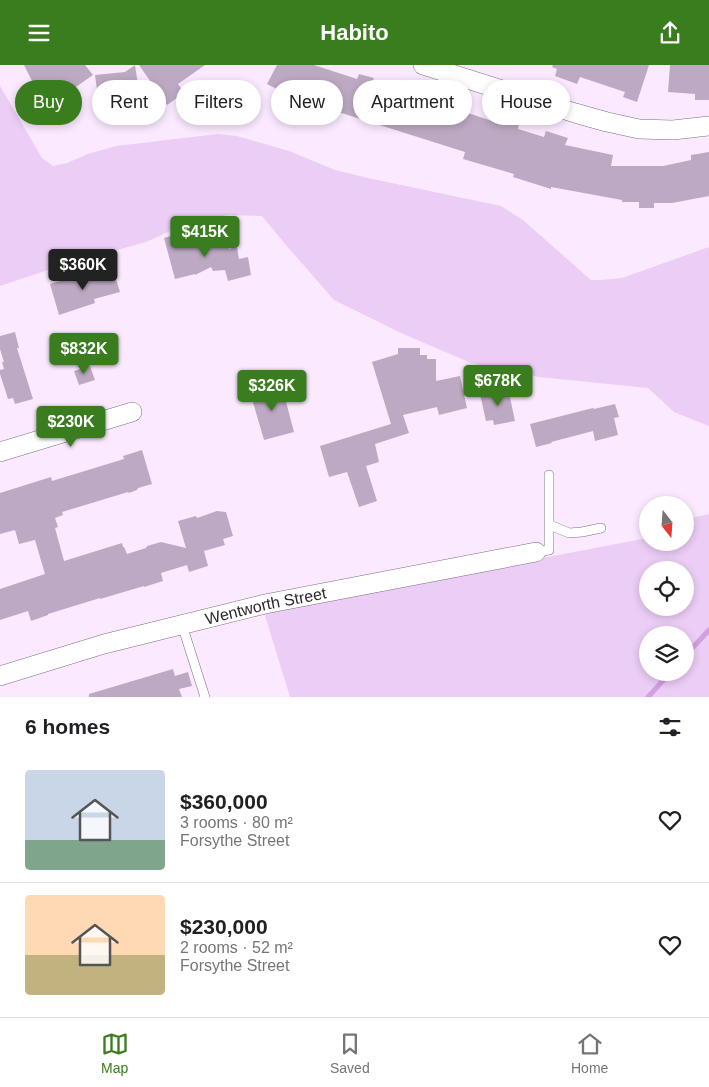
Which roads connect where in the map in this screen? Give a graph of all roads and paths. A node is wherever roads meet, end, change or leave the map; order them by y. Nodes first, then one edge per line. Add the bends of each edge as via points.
1 (423, 65) edge
2 (709, 125) edge
3 (132, 412) dead end
4 (0, 451) edge
5 (549, 475) dead end
6 (550, 525) junction
7 (601, 528) dead end
8 (536, 552) joint
9 (182, 625) junction
10 (0, 676) edge
11 (204, 697) edge

1 - 2 street via 623,126 673,130
3 - 4 street
5 - 6 lane
6 - 7 lane via 569,533
6 - 8 lane via 549,550
8 - 9 street, Wentworth Street via 265,604
9 - 10 street, Wentworth Street via 104,644
9 - 11 lane

